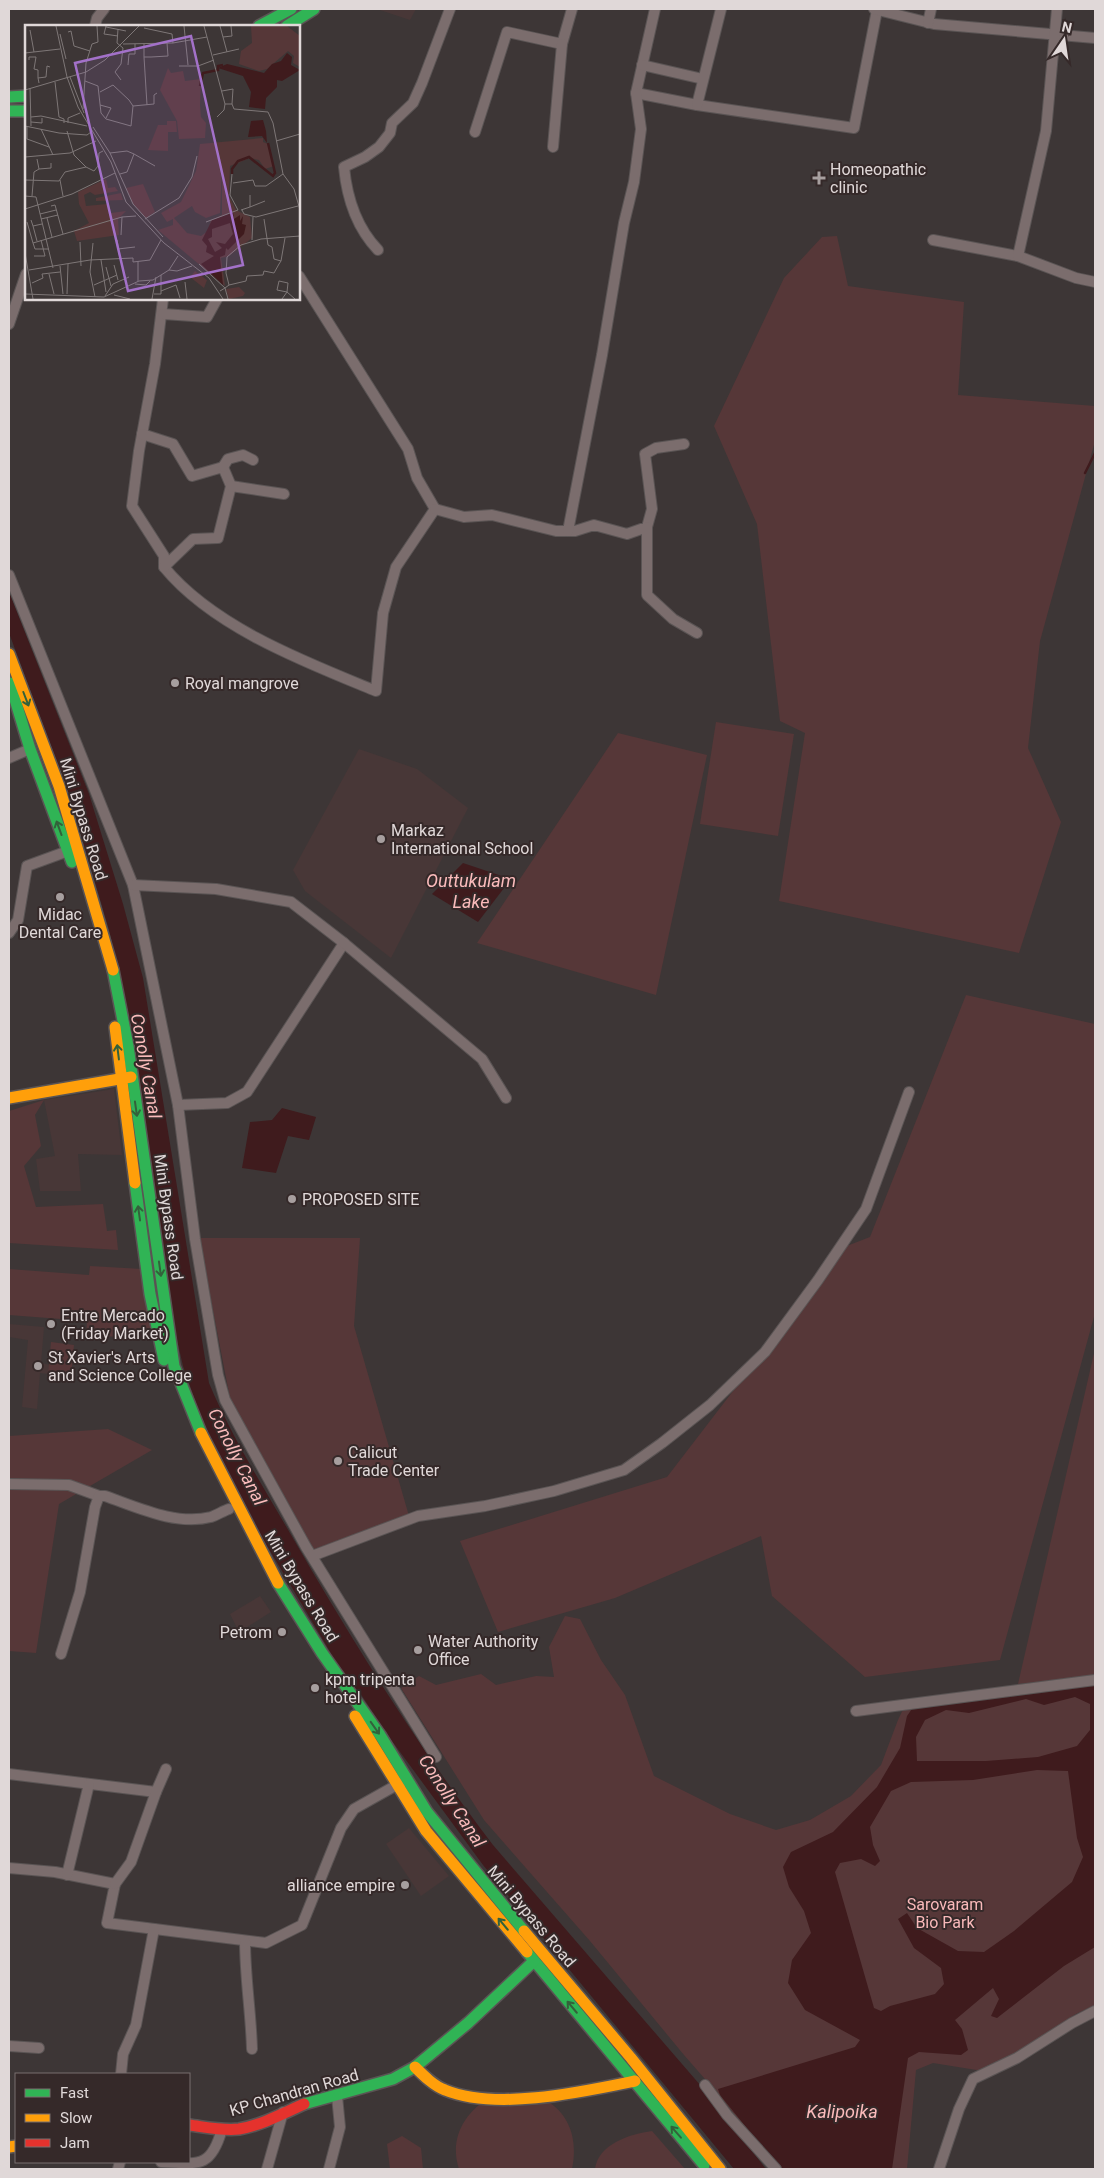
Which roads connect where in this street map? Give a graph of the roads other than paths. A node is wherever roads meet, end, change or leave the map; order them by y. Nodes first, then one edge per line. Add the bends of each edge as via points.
1 (104, 9) edge
2 (291, 9) edge
3 (314, 9) edge
4 (450, 9) edge
5 (572, 9) edge
6 (655, 9) edge
7 (721, 9) edge
8 (875, 9) edge
9 (931, 9) edge
10 (1057, 9) edge
11 (928, 23) junction
12 (95, 25) edge
13 (261, 25) edge
14 (289, 25) edge
15 (1054, 35) junction
16 (1095, 38) edge
17 (562, 44) junction
18 (642, 65) junction
19 (703, 79) junction
20 (636, 92) junction
21 (25, 96) edge
22 (9, 97) edge
23 (697, 105) junction
24 (9, 111) edge
25 (25, 111) edge
26 (475, 132) dead end
27 (553, 147) dead end
28 (933, 240) dead end
29 (378, 250) dead end
30 (1018, 256) junction
31 (25, 277) edge
32 (300, 278) edge
33 (1095, 282) edge
34 (163, 300) edge
35 (216, 300) edge
36 (163, 314) junction
37 (9, 324) edge
38 (142, 434) junction
39 (684, 444) dead end
40 (254, 460) dead end
41 (223, 467) junction
42 (232, 486) junction
43 (284, 494) dead end
44 (435, 509) junction
45 (647, 528) junction
46 (568, 531) junction
47 (164, 567) junction
48 (9, 576) edge
49 (697, 633) dead end
50 (9, 654) edge
51 (9, 679) edge
52 (30, 749) junction
53 (9, 758) edge
54 (68, 851) junction
55 (132, 885) junction
56 (9, 933) edge
57 (344, 943) junction
58 (127, 1078) junction
59 (908, 1092) dead end
60 (9, 1098) edge
61 (506, 1098) dead end
62 (178, 1105) junction
63 (9, 1484) edge
64 (99, 1496) junction
65 (229, 1509) junction
66 (312, 1556) junction
67 (61, 1654) dead end
68 (1095, 1680) edge
69 (856, 1711) dead end
70 (436, 1757) dead end
71 (166, 1768) dead end
72 (9, 1774) edge
73 (402, 1782) junction
74 (89, 1784) junction
75 (156, 1792) junction
76 (9, 1868) edge
77 (67, 1875) junction
78 (115, 1884) junction
79 (154, 1929) junction
80 (244, 1940) junction
81 (539, 1958) junction
82 (1095, 2011) edge
83 (9, 2046) edge
84 (39, 2048) dead end
85 (252, 2049) dead end
86 (415, 2067) junction
87 (121, 2073) edge
88 (635, 2081) junction
89 (705, 2085) dead end
90 (337, 2096) junction
91 (283, 2112) junction
92 (190, 2125) edge
93 (222, 2129) junction
94 (190, 2163) edge
95 (268, 2169) edge
96 (329, 2169) edge
97 (707, 2169) edge
98 (720, 2169) edge
99 (776, 2169) edge
100 (939, 2169) edge

1 - 12 street
2 - 13 main road
3 - 14 main road
4 - 29 street via 413,102 392,123 386,140 365,158 344,167 348,196 356,220
5 - 17 street
6 - 18 street
7 - 19 street
8 - 11 street
8 - 23 street via 854,128
9 - 11 street
10 - 15 street
11 - 15 street
15 - 16 street
15 - 30 street via 1046,131
17 - 26 street via 506,32
17 - 27 street
18 - 19 street
18 - 20 street
19 - 23 street
20 - 23 street
20 - 46 street via 641,129 634,182
21 - 22 main road
24 - 25 main road
28 - 30 street
30 - 33 street
31 - 37 street
32 - 44 street via 408,449 417,478
34 - 36 street
35 - 36 street via 207,317
36 - 38 street
38 - 41 street via 173,444 192,476
38 - 47 street via 132,506 164,556
39 - 45 street via 656,448 645,454 652,509
40 - 41 street via 243,455 228,459
41 - 42 street
42 - 43 street
42 - 47 street via 218,538 194,539
44 - 46 street via 464,517 492,515 556,532
44 - 47 street via 396,567 383,613 376,691 317,667 212,612 176,582
45 - 46 street via 627,534 594,525
45 - 49 street via 648,595 673,619
48 - 55 street
50 -> 58 main road, Mini Bypass Road via 59,786 114,974
51 - 52 main road, Mini Bypass Road
52 - 53 street
54 -> 52 main road, Mini Bypass Road
54 - 56 street via 27,866 18,920
58 -> 54 main road, Mini Bypass Road via 99,951
55 - 57 street via 216,889 291,902
55 - 62 street
57 - 61 street via 482,1059
57 - 62 street via 247,1092 227,1103
58 - 60 main road
65 -> 58 main road, Mini Bypass Road via 199,1452 167,1376 150,1294
58 -> 73 main road, Mini Bypass Road via 174,1366 203,1439 278,1582 380,1736
59 - 66 street via 866,1209 818,1280 765,1352 710,1405 662,1443 624,1470 554,1491 418,1516
62 - 66 street via 194,1239 225,1400
63 - 64 street via 69,1485
64 - 65 street via 189,1520 212,1517
64 - 67 street via 80,1592
65 - 73 main road, Mini Bypass Road
66 - 70 street
68 - 69 street
71 - 75 street
72 - 74 street
73 - 80 street via 354,1809 342,1828 302,1925 266,1943
73 - 81 main road, Mini Bypass Road
74 - 75 street
74 - 77 street
75 - 78 street via 131,1862
76 - 77 street
77 - 78 street
78 - 79 street via 107,1923
79 - 80 street
79 - 87 street via 136,2025 123,2054
80 - 85 street
81 - 86 main road, KP Chandran Road
88 -> 81 main road, Mini Bypass Road
81 - 98 main road, Mini Bypass Road via 632,2058
82 - 100 street via 1017,2058 973,2079
83 - 84 street
86 - 88 main road via 443,2090 491,2098 560,2095
86 - 90 main road, KP Chandran Road via 393,2079
97 -> 88 main road, Mini Bypass Road
89 - 99 street via 727,2115
90 - 91 main road, KP Chandran Road
90 - 96 street via 340,2127
91 - 93 main road, KP Chandran Road via 254,2125
91 - 95 street
92 - 93 main road, KP Chandran Road
93 - 94 street via 214,2154 206,2160

